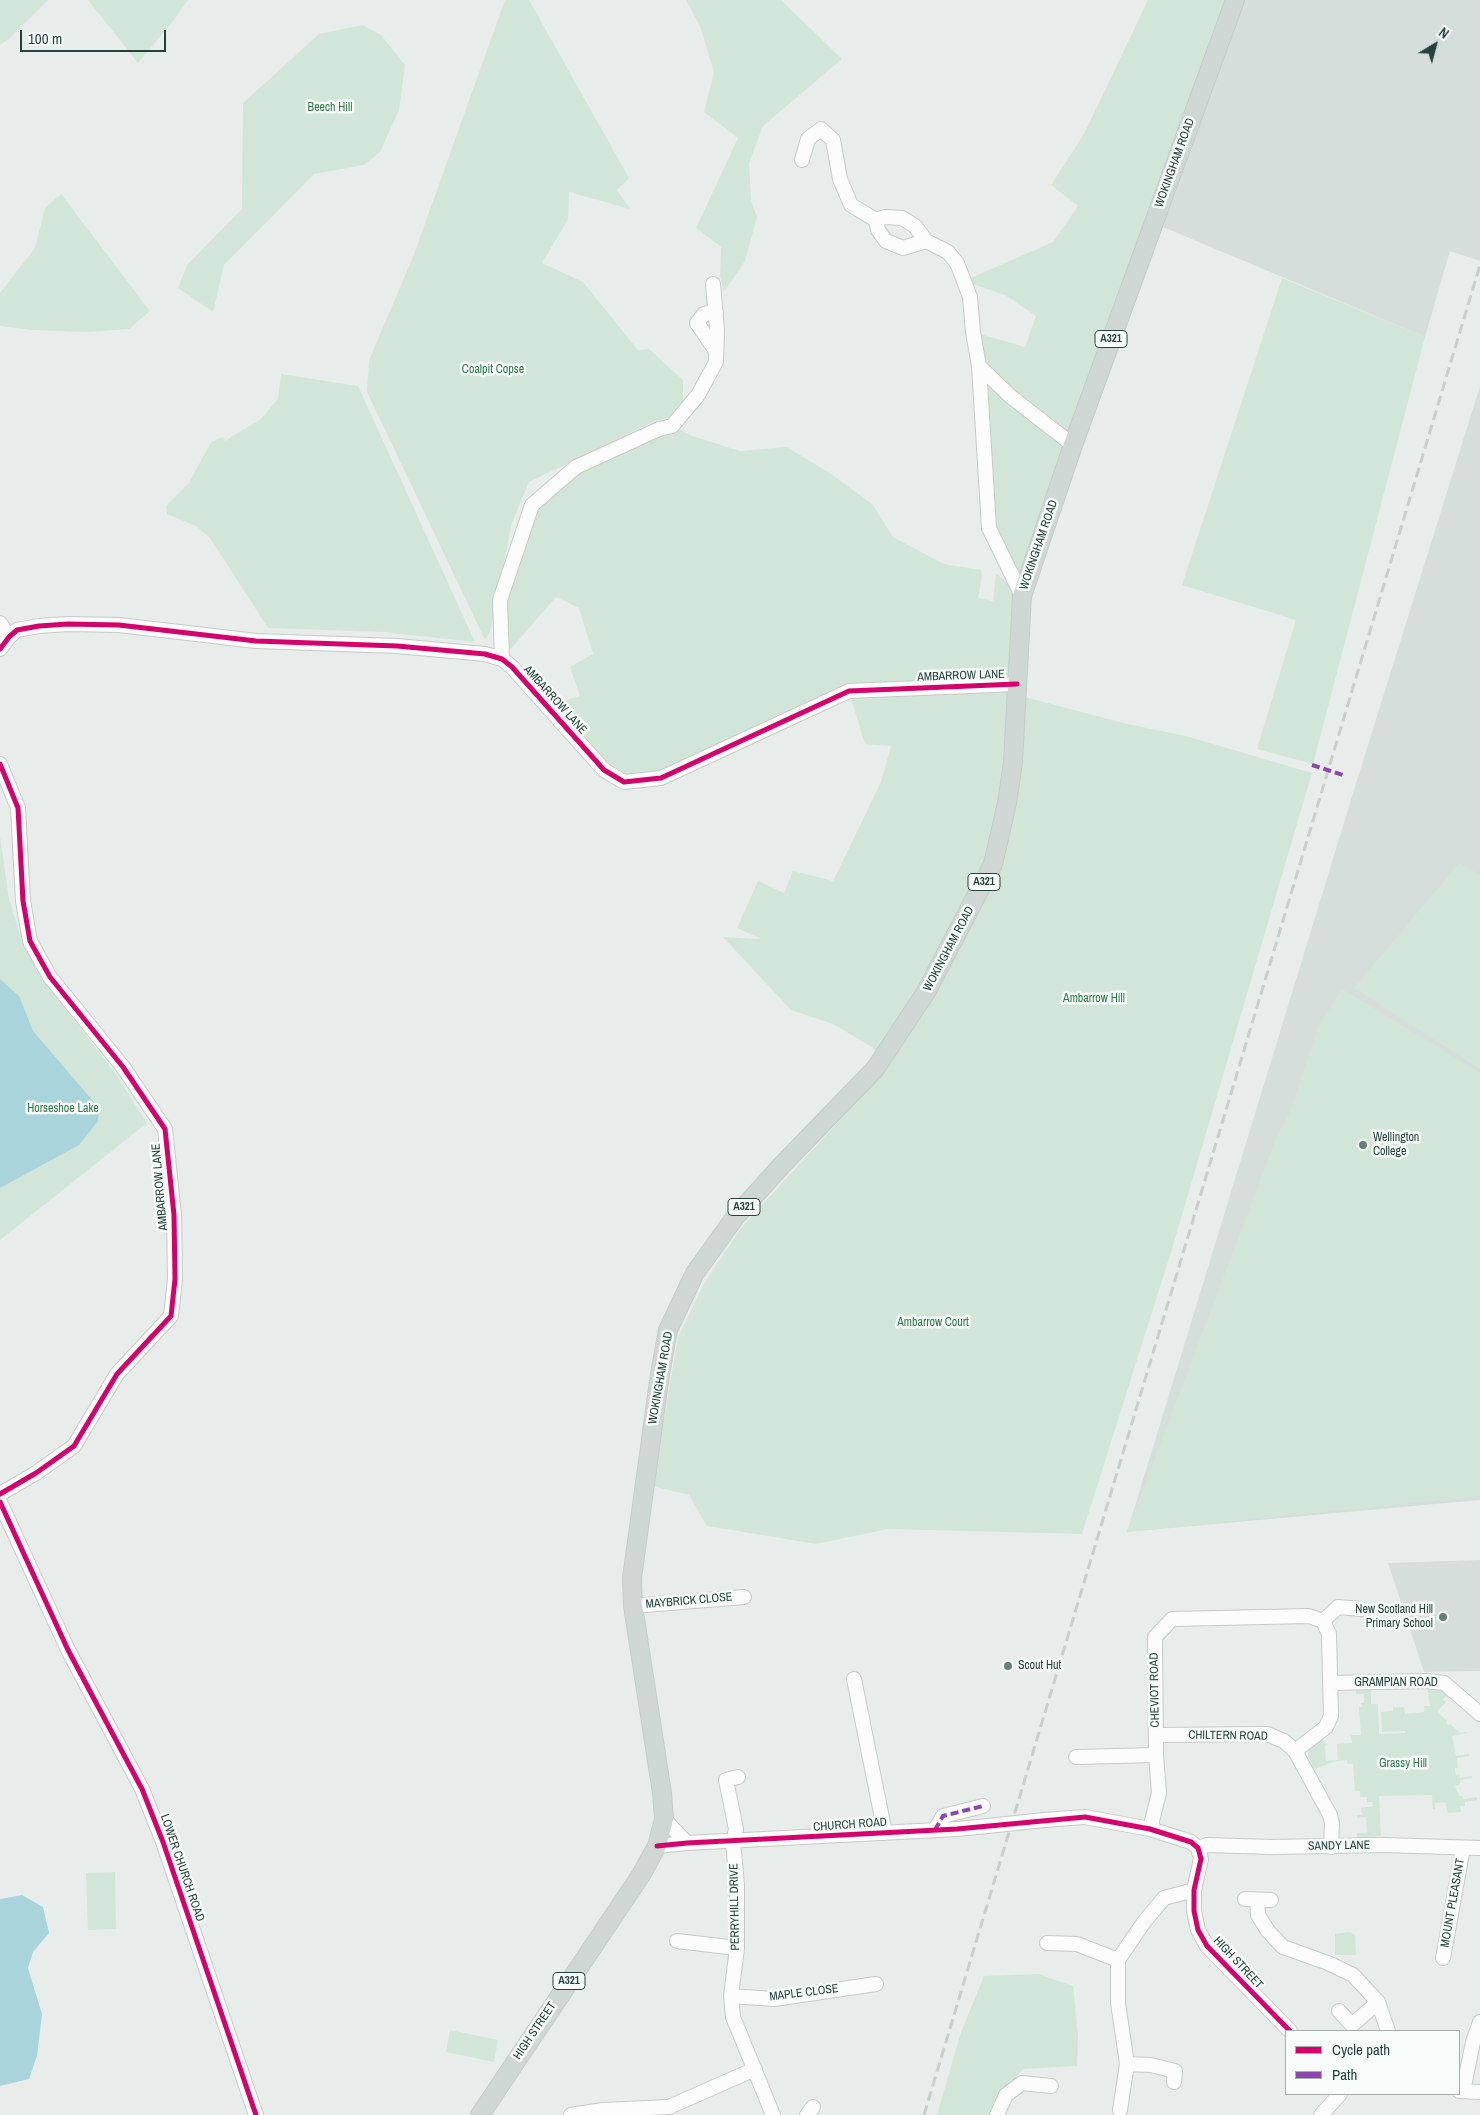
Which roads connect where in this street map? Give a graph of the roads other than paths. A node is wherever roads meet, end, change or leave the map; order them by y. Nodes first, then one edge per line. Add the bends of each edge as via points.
1 (1235, 0) edge
2 (802, 160) dead end
3 (876, 220) junction
4 (926, 241) junction
5 (713, 284) dead end
6 (716, 312) junction
7 (716, 351) junction
8 (979, 366) junction
9 (1073, 445) junction
10 (1022, 596) junction
11 (0, 623) edge
12 (9, 637) junction
13 (0, 650) edge
14 (502, 659) junction
15 (1017, 684) junction
16 (0, 764) edge
17 (0, 1494) edge
18 (0, 1502) edge
19 (744, 1597) dead end
20 (633, 1606) junction
21 (1361, 1608) dead end
22 (1323, 1621) junction
23 (854, 1678) dead end
24 (1330, 1683) junction
25 (1480, 1714) edge
26 (1156, 1735) junction
27 (1295, 1751) junction
28 (1156, 1756) junction
29 (1076, 1757) dead end
30 (738, 1777) dead end
31 (983, 1806) dead end
32 (664, 1819) junction
33 (1150, 1829) junction
34 (935, 1830) junction
35 (885, 1833) junction
36 (733, 1842) junction
37 (687, 1843) junction
38 (657, 1846) junction
39 (1331, 1847) junction
40 (1198, 1848) junction
41 (1464, 1848) junction
42 (1480, 1848) edge
43 (1194, 1890) junction
44 (1272, 1900) dead end
45 (677, 1941) dead end
46 (1047, 1943) dead end
47 (737, 1948) junction
48 (1443, 1958) dead end
49 (1118, 1960) junction
50 (876, 1984) dead end
51 (731, 1996) junction
52 (1378, 2002) junction
53 (1339, 2011) dead end
54 (1480, 2022) edge
55 (1289, 2030) edge
56 (1388, 2030) edge
57 (1128, 2064) junction
58 (754, 2069) junction
59 (1174, 2082) dead end
60 (1051, 2086) dead end
61 (1461, 2091) edge
62 (1480, 2092) edge
63 (1339, 2095) edge
64 (1120, 2110) dead end
65 (256, 2115) edge
66 (480, 2115) edge
67 (571, 2115) edge
68 (773, 2115) edge
69 (997, 2115) edge
70 (1320, 2115) edge

1 - 9 main road, WOKINGHAM ROAD / A321
2 - 3 street via 808,139 822,129 833,140 840,179 851,205
3 - 4 street via 902,218 915,226
3 - 4 street via 886,241 903,248
4 - 8 street via 948,252 957,263 970,297
5 - 6 street
6 - 7 street
6 - 7 street via 704,314 697,323
7 - 14 street via 716,362 698,395 672,426 576,467 532,505 500,600
8 - 9 street via 1010,396
8 - 10 street via 989,528
9 - 10 main road, WOKINGHAM ROAD / A321
10 - 15 main road, WOKINGHAM ROAD / A321
11 - 12 street
12 - 13 street
12 - 14 street via 17,630 39,626 119,625 256,641 397,646 485,654
14 - 15 street, AMBARROW LANE via 604,770 624,782 661,778 849,691
15 - 20 main road, WOKINGHAM ROAD / A321 via 1012,770 993,864 926,992 874,1069 736,1216 695,1273 668,1330 632,1578
16 - 17 street, AMBARROW LANE via 18,808 22,901 30,941 50,977 124,1067 165,1130 174,1215 176,1279 171,1316 118,1374 74,1446
18 - 65 street, LOWER CHURCH ROAD via 68,1650 142,1789
19 - 20 street, MAYBRICK CLOSE
20 - 32 main road, WOKINGHAM ROAD / A321
21 - 22 street via 1338,1607
22 - 24 street via 1329,1634
22 - 26 street, CHEVIOT ROAD via 1309,1616 1172,1619 1155,1637
23 - 35 street
24 - 25 street, GRAMPIAN ROAD via 1444,1683
24 - 27 street via 1331,1716 1326,1727
26 - 27 street, CHILTERN ROAD via 1267,1734 1284,1741
26 - 28 street, CHEVIOT ROAD
27 - 39 street via 1330,1815
28 - 29 street
28 - 33 street, CHEVIOT ROAD via 1159,1793
30 - 36 street, PERRYHILL DRIVE via 726,1780 736,1830
31 - 34 street via 943,1816
32 - 37 street
32 - 38 main road, WOKINGHAM ROAD / A321
33 - 34 street, CHURCH ROAD, bridge via 1085,1817
33 - 40 street via 1191,1842
34 - 35 street, CHURCH ROAD
35 - 36 street, CHURCH ROAD
36 - 37 street, CHURCH ROAD
36 - 47 street, PERRYHILL DRIVE
37 - 38 street, CHURCH ROAD
38 - 66 main road, HIGH STREET / A321
39 - 40 street, SANDY LANE via 1207,1845
39 - 41 street, SANDY LANE
40 - 43 street, HIGH STREET via 1201,1859
41 - 42 street, SANDY LANE
41 - 48 street, MOUNT PLEASANT
43 - 49 street via 1164,1898
43 - 55 street, HIGH STREET via 1198,1930 1207,1946
44 - 52 street via 1251,1899 1268,1931 1283,1947 1353,1975
45 - 47 street
46 - 49 street via 1077,1944
47 - 51 street, PERRYHILL DRIVE
49 - 57 street via 1118,2003
50 - 51 street, MAPLE CLOSE via 774,1999
51 - 58 street, PERRYHILL DRIVE via 733,2017
52 - 53 street via 1352,2025
52 - 56 street
54 - 61 street
57 - 59 street via 1152,2065 1175,2071
57 - 64 street
58 - 67 street via 669,2107
58 - 68 street, PERRYHILL DRIVE
60 - 69 street via 1022,2083 1006,2095
61 - 62 street
63 - 70 street

